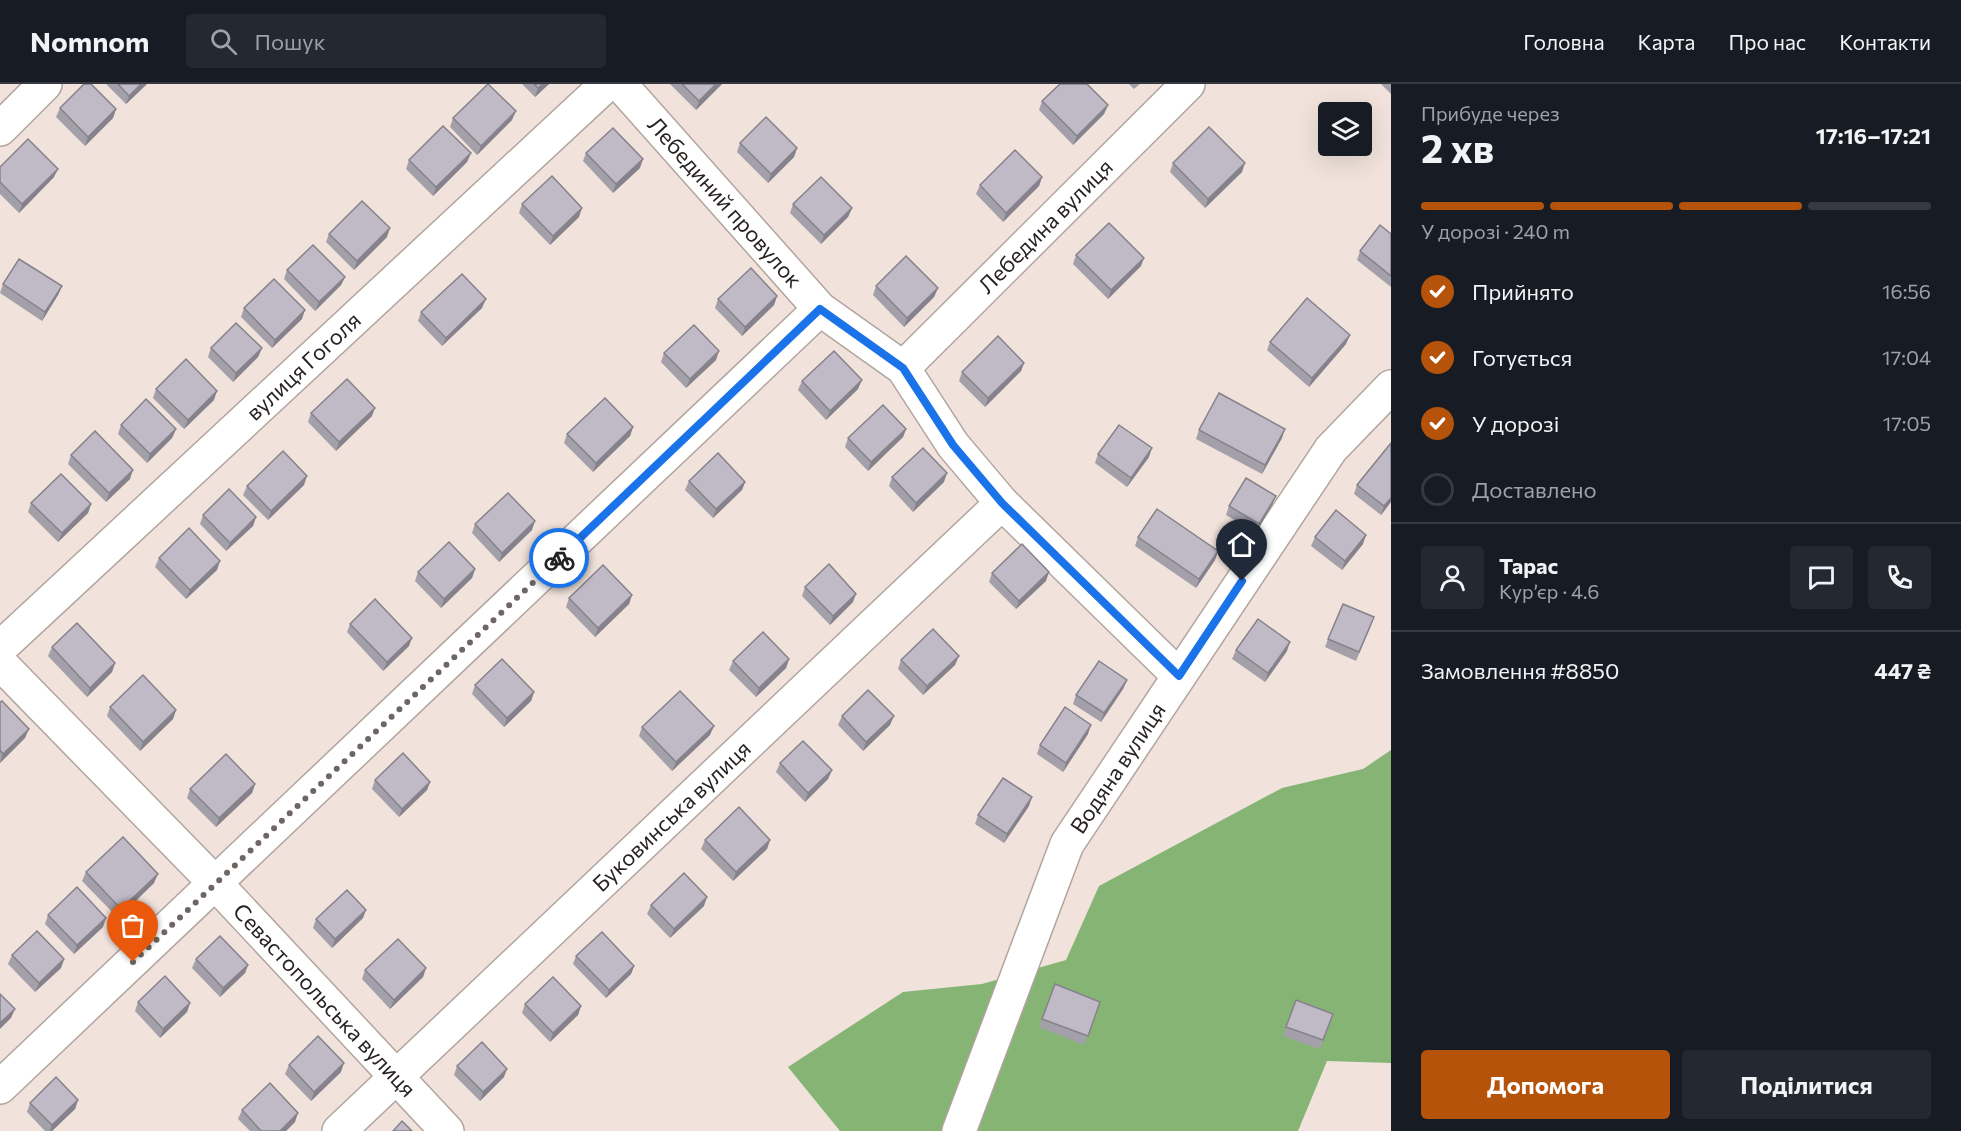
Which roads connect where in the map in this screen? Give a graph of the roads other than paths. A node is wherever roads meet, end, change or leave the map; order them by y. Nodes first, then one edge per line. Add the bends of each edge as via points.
1 (45, 84) edge
2 (607, 84) edge
3 (620, 84) edge
4 (1188, 84) edge
5 (0, 129) edge
6 (820, 309) junction
7 (903, 368) junction
8 (1391, 387) edge
9 (1002, 503) junction
10 (0, 648) edge
11 (0, 663) edge
12 (1179, 676) junction
13 (216, 884) junction
14 (396, 1076) junction
15 (0, 1087) edge
16 (339, 1131) edge
17 (447, 1131) edge
18 (959, 1131) edge

1 - 5 street
2 - 10 street, вулиця Гоголя
3 - 6 street, Лебединий провулок
4 - 7 street, Лебедина вулиця
6 - 7 street, Лебединий провулок
6 - 13 street
7 - 9 street, Лебединий провулок via 953,445
8 - 12 street, Водяна вулиця via 1331,449
9 - 12 street, Лебединий провулок
9 - 14 street, Буковинська вулиця
11 - 13 street, Севастопольська вулиця
12 - 18 street, Водяна вулиця via 1067,844
13 - 14 street, Севастопольська вулиця
13 - 15 street
14 - 16 street, Буковинська вулиця
14 - 17 street, Севастопольська вулиця

